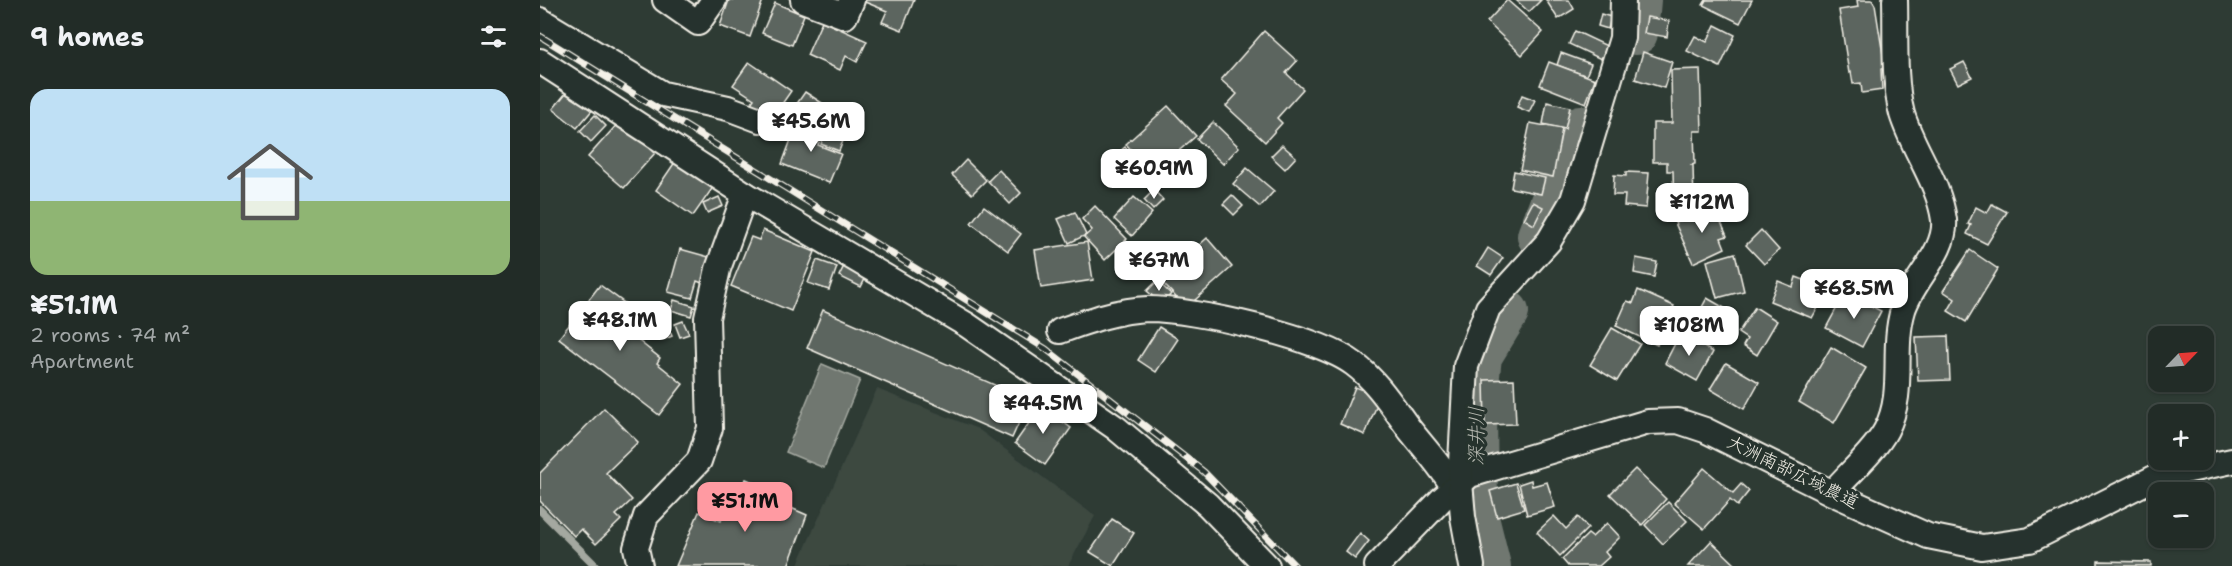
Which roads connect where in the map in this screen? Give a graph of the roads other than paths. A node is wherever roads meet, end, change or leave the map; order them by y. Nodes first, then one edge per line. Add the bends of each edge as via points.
1 (664, 0) edge
2 (714, 0) edge
3 (803, 0) edge
4 (852, 0) edge
5 (1623, 0) edge
6 (1895, 0) edge
7 (540, 20) edge
8 (540, 61) edge
9 (760, 120) dead end
10 (745, 194) junction
11 (1060, 331) dead end
12 (2232, 461) edge
13 (1467, 478) junction
14 (1832, 493) junction
15 (640, 566) edge
16 (1267, 566) edge
17 (1377, 566) edge
18 (1472, 566) edge

1 - 2 street via 698,23
3 - 4 street via 845,16
5 - 13 street via 1622,38 1573,200 1549,241 1488,308 1466,366
6 - 14 street via 1902,112 1940,198 1944,223 1941,243 1903,308 1896,337 1896,406 1885,432
7 - 9 street via 663,94 728,108
8 - 10 street
10 - 15 street via 718,268 707,318 710,428 699,461 646,516 636,548
10 - 16 street via 967,325 1116,428 1208,505
11 - 13 street via 1110,315 1148,309 1282,334 1328,348 1355,364
12 - 14 street, 大洲南部広域農道 via 2156,477 2030,540 1982,548 1928,536
13 - 14 street, 大洲南部広域農道 via 1648,422 1678,421 1706,430
13 - 17 street, 大洲南部広域農道
13 - 18 street via 1463,517

